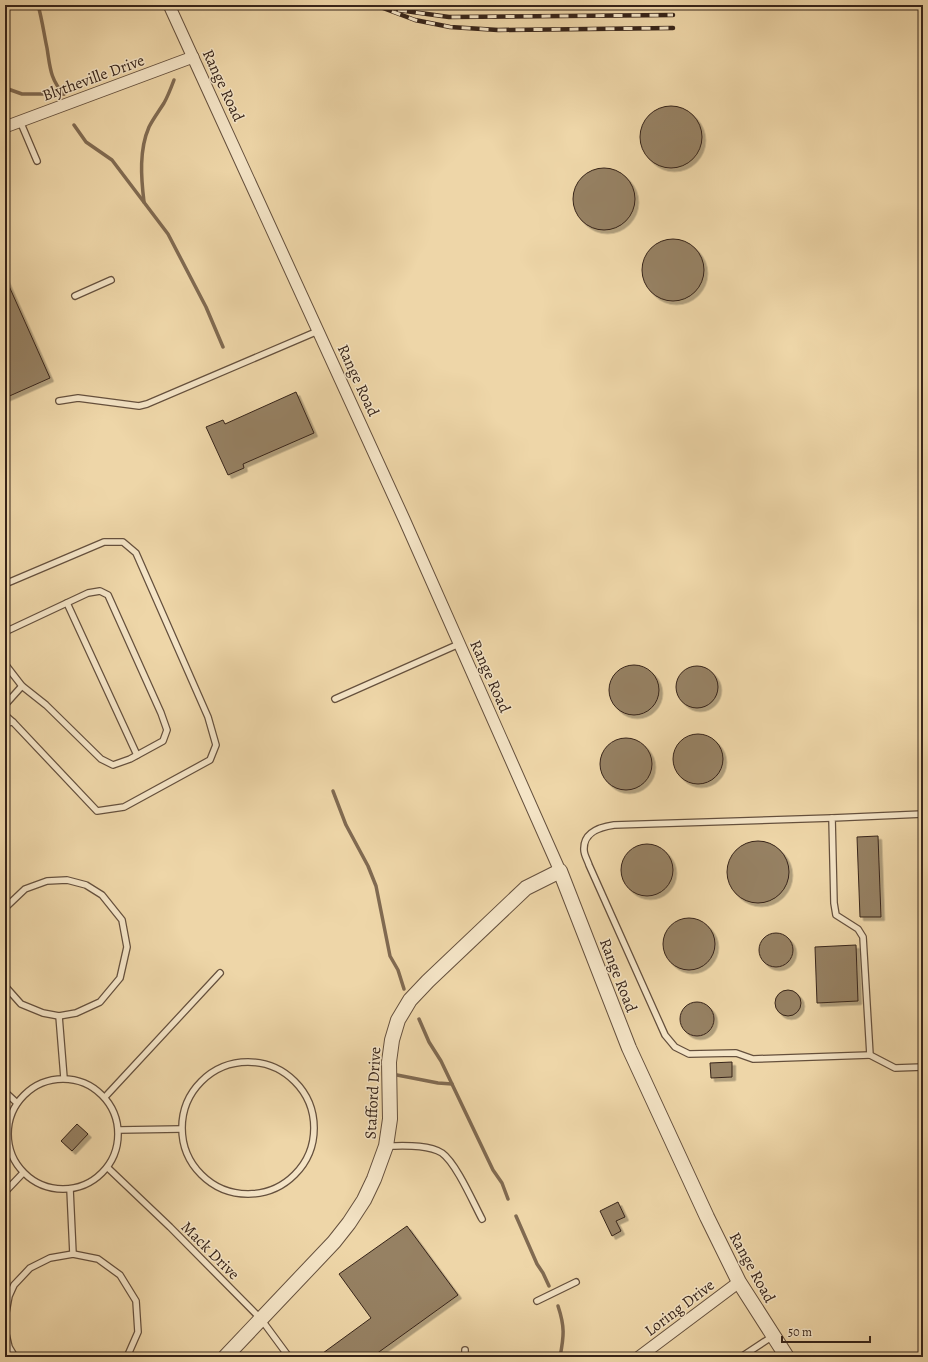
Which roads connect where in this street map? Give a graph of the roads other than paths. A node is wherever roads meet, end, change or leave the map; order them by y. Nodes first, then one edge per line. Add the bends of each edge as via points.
1 (169, 5) edge
2 (193, 57) junction
3 (20, 121) junction
4 (5, 127) edge
5 (37, 161) dead end
6 (111, 280) dead end
7 (75, 296) dead end
8 (318, 331) junction
9 (60, 401) dead end
10 (5, 584) edge
11 (67, 603) junction
12 (5, 634) edge
13 (459, 644) junction
14 (5, 664) edge
15 (22, 686) junction
16 (335, 699) dead end
17 (5, 705) edge
18 (5, 715) edge
19 (5, 722) edge
20 (13, 722) junction
21 (137, 755) junction
22 (923, 814) edge
23 (832, 818) junction
24 (560, 871) junction
25 (5, 908) edge
26 (220, 973) dead end
27 (5, 986) edge
28 (59, 1016) junction
29 (870, 1055) junction
30 (923, 1067) edge
31 (64, 1078) junction
32 (5, 1092) edge
33 (105, 1097) junction
34 (17, 1103) junction
35 (181, 1129) junction
36 (6, 1130) edge
37 (119, 1130) junction
38 (386, 1146) junction
39 (108, 1168) junction
40 (22, 1173) junction
41 (70, 1190) junction
42 (5, 1192) edge
43 (482, 1218) dead end
44 (73, 1254) junction
45 (576, 1282) dead end
46 (739, 1282) junction
47 (538, 1301) dead end
48 (5, 1318) edge
49 (261, 1319) junction
50 (5, 1330) edge
51 (773, 1336) junction
52 (465, 1350) dead end
53 (15, 1357) edge
54 (127, 1357) edge
55 (224, 1357) edge
56 (289, 1357) edge
57 (465, 1357) edge
58 (639, 1357) edge
59 (741, 1357) edge
60 (788, 1357) edge

1 - 2 street, Range Road
2 - 3 street, Blytheville Drive
2 - 8 street, Range Road
3 - 4 street, Blytheville Drive
3 - 5 lane
6 - 7 lane
8 - 9 lane via 147,404 139,406 78,398
8 - 13 street, Range Road
10 - 20 lane via 104,542 123,542 136,553 208,718 216,745 210,760 131,804 97,811
11 - 12 lane
11 - 21 lane
11 - 21 lane via 88,593 100,591 108,595 167,730 163,741
13 - 16 lane
13 - 24 street, Range Road
14 - 15 lane
15 - 17 lane
15 - 21 lane via 46,705 101,759 113,765
18 - 20 lane
19 - 20 lane
22 - 23 lane
23 - 29 lane via 836,915 858,929 863,937
23 - 29 lane via 602,826 593,831 586,840 584,850 665,1035 675,1048 690,1054 736,1053 753,1059
24 - 38 street, Stafford Drive via 526,888 410,1000 398,1020 392,1040 389,1062 390,1119
24 - 46 street, Range Road via 629,1048 706,1217
25 - 28 lane via 25,889 48,881 67,880 86,885 102,895 122,920 127,947 120,978 100,1002 76,1013
26 - 33 lane
27 - 28 lane via 21,1004
28 - 31 lane
29 - 30 lane via 895,1068
31 - 33 lane via 90,1084
31 - 34 lane via 44,1081 25,1092
32 - 34 lane
33 - 37 lane via 114,1111
34 - 36 lane
35 - 35 lane via 184,1108 196,1086 215,1070 237,1063 264,1064 281,1071 298,1084 310,1104 315,1132 309,1154 299,1171 280,1187 260,1194 237,1194 214,1186 195,1169 185,1151
35 - 37 lane
36 - 40 lane via 9,1149
37 - 39 lane via 117,1151
38 - 43 lane via 422,1147 441,1152 452,1162
38 - 49 street, Stafford Drive via 364,1200 349,1223
39 - 41 lane via 88,1184
39 - 49 lane, Mack Drive
40 - 41 lane via 38,1184 57,1190
40 - 42 lane
41 - 44 lane
44 - 48 lane via 50,1258 30,1268 14,1285
44 - 54 lane via 98,1260 120,1275 136,1301 138,1332
45 - 47 lane
46 - 51 street, Range Road
46 - 58 street, Loring Drive
49 - 55 street, Stafford Drive
49 - 56 lane, Mack Drive
50 - 53 lane via 9,1347
51 - 59 lane
51 - 60 street, Range Road
52 - 57 lane

